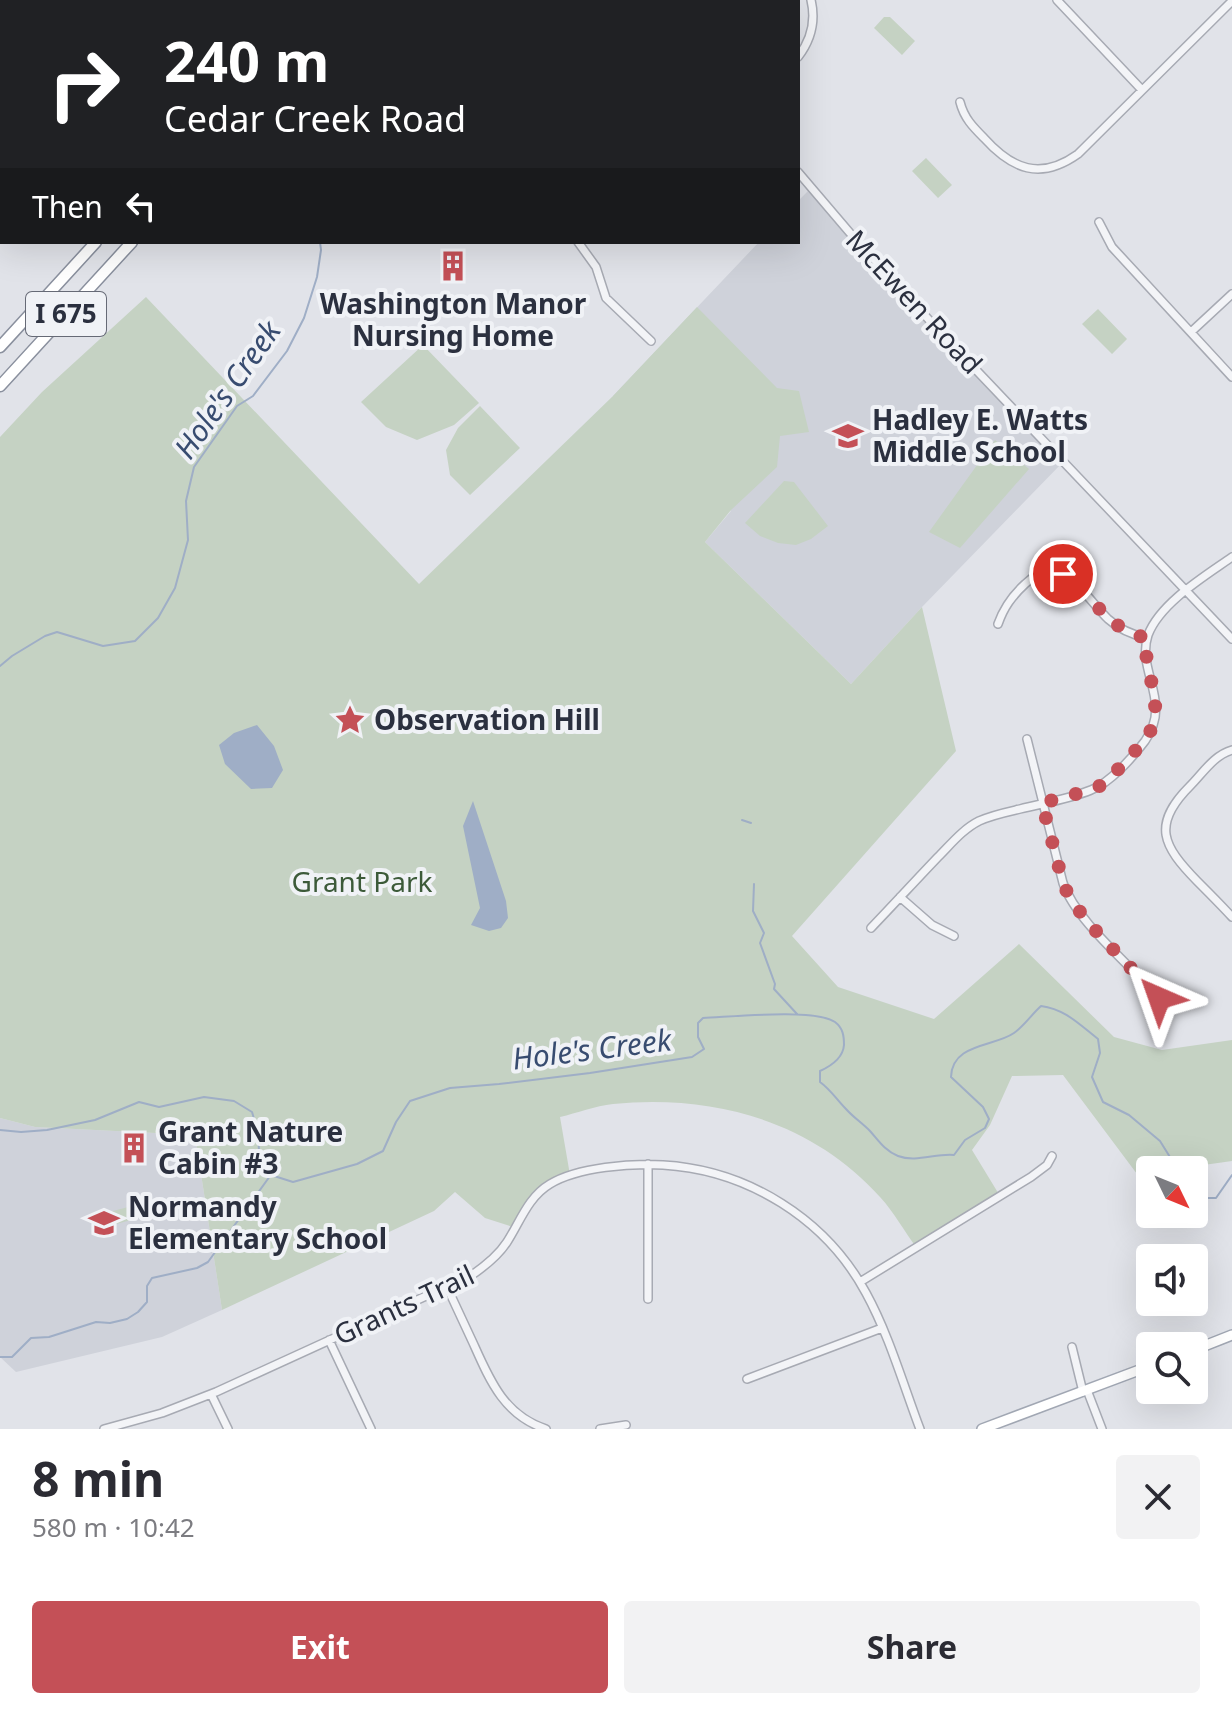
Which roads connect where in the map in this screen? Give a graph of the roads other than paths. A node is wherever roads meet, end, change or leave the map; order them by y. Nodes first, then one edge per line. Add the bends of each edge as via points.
1 (811, 0) edge
2 (1057, 0) edge
3 (1232, 1) edge
4 (800, 53) edge
5 (1142, 90) junction
6 (960, 102) dead end
7 (800, 174) edge
8 (1099, 222) dead end
9 (94, 244) edge
10 (130, 244) edge
11 (579, 244) edge
12 (1232, 294) edge
13 (1191, 332) junction
14 (651, 341) dead end
15 (0, 347) edge
16 (1232, 377) edge
17 (0, 386) edge
18 (1232, 557) edge
19 (1186, 590) junction
20 (998, 624) dead end
21 (1147, 638) junction
22 (1232, 639) edge
23 (1027, 739) dead end
24 (1232, 750) edge
25 (1042, 803) junction
26 (900, 897) junction
27 (1232, 917) edge
28 (871, 928) dead end
29 (954, 936) dead end
30 (1159, 998) dead end
31 (1052, 1156) dead end
32 (648, 1164) junction
33 (860, 1282) junction
34 (447, 1287) junction
35 (648, 1299) dead end
36 (882, 1328) junction
37 (1232, 1335) edge
38 (329, 1340) junction
39 (1208, 1344) edge
40 (1072, 1347) dead end
41 (1136, 1371) edge
42 (747, 1379) dead end
43 (1085, 1391) junction
44 (211, 1394) junction
45 (626, 1425) dead end
46 (530, 1426) edge
47 (104, 1429) edge
48 (228, 1429) edge
49 (371, 1429) edge
50 (546, 1429) edge
51 (600, 1429) edge
52 (920, 1429) edge
53 (982, 1429) edge
54 (1102, 1429) edge

1 - 4 street via 811,34
2 - 5 street
3 - 5 street
5 - 6 street via 1078,154 1037,169 1000,155 969,122
7 - 19 street, McEwen Road via 940,332
8 - 13 street via 1112,247
9 - 15 highway, I 675
10 - 17 highway, I 675
11 - 14 street via 596,267 606,298
12 - 13 street
13 - 16 street
18 - 19 street
19 - 21 street via 1162,613
19 - 22 street, McEwen Road
20 - 21 street via 1011,598 1033,576 1051,571 1067,577 1116,625
21 - 25 street via 1156,710 1147,738 1098,787
23 - 25 street
24 - 27 street via 1178,798 1166,827 1178,861
25 - 26 street via 967,828
25 - 30 street via 1071,901
26 - 28 street
26 - 29 street
31 - 33 street via 1031,1177
32 - 33 street, Grants Trail via 713,1172 766,1194 821,1234
32 - 34 street, Grants Trail via 570,1175 551,1183 528,1205 491,1261
32 - 35 street
33 - 36 street, Grants Trail
34 - 38 street, Grants Trail
34 - 46 street via 494,1389
36 - 42 street
36 - 52 street, Grants Trail
37 - 39 main road
38 - 44 street, Grants Trail
38 - 49 street
40 - 43 street
41 - 43 main road
43 - 53 main road
43 - 54 street
44 - 47 street, Grants Trail
44 - 48 street
45 - 51 street
46 - 50 street

